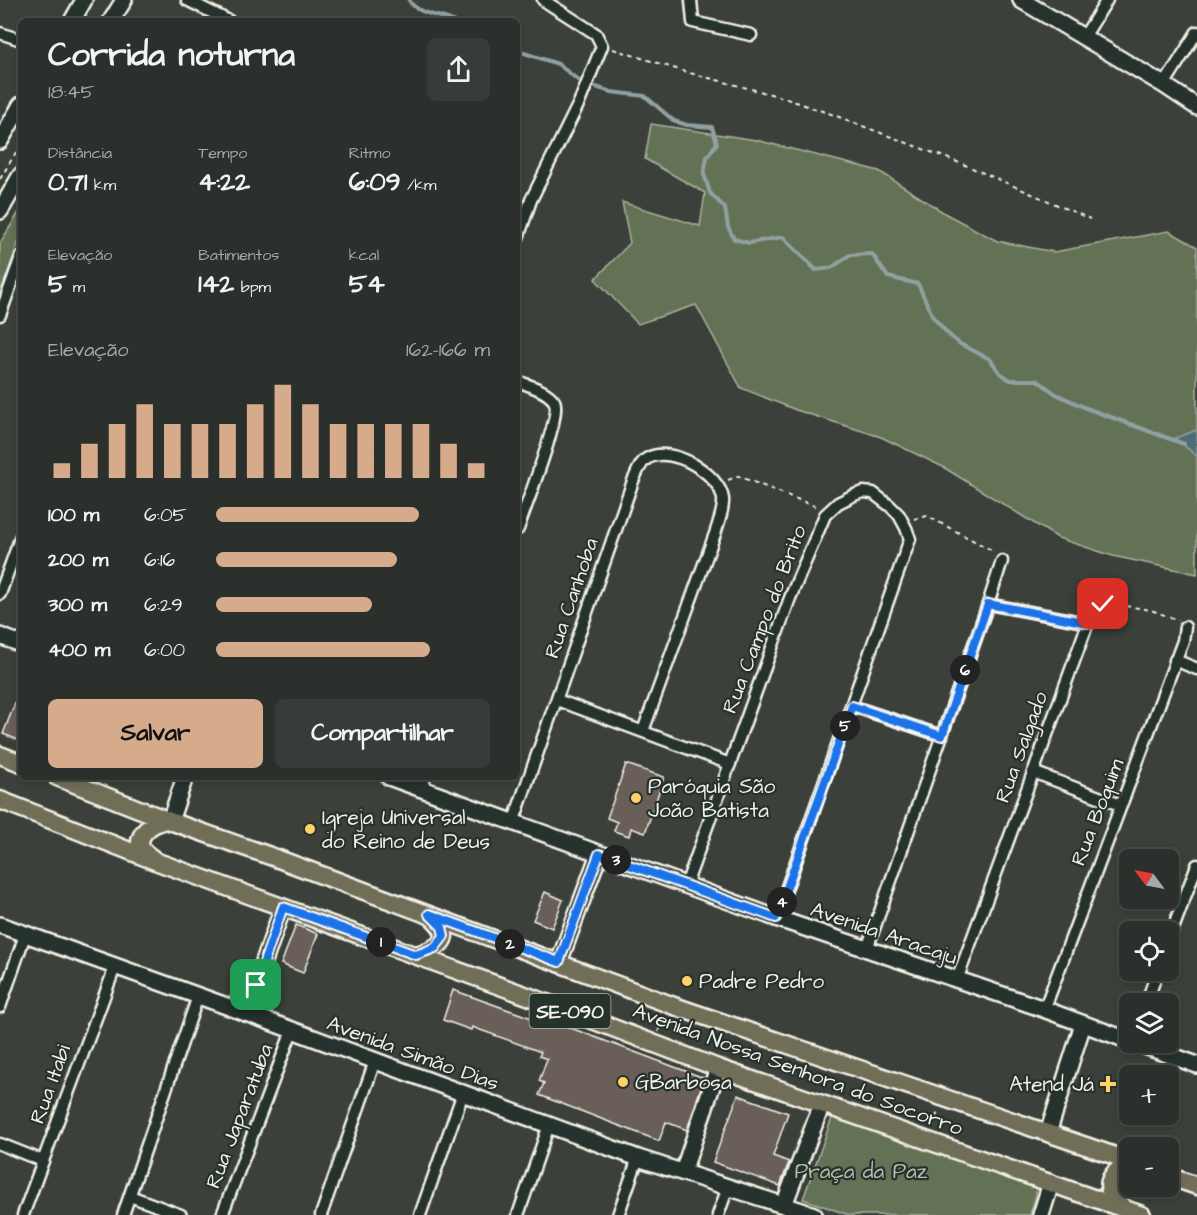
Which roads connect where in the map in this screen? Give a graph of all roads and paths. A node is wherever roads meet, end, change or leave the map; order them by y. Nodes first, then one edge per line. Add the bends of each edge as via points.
1 (84, 0) edge
2 (124, 0) edge
3 (187, 0) edge
4 (543, 0) edge
5 (691, 0) edge
6 (1021, 0) edge
7 (1107, 0) edge
8 (208, 16) edge
9 (74, 18) edge
10 (113, 18) edge
11 (1197, 32) edge
12 (0, 33) edge
13 (751, 35) dead end
14 (1084, 37) junction
15 (18, 39) edge
16 (602, 46) junction
17 (1164, 85) junction
18 (1197, 107) edge
19 (18, 110) edge
20 (0, 141) edge
21 (18, 149) edge
22 (0, 179) edge
23 (18, 180) edge
24 (0, 211) edge
25 (1090, 219) dead end
26 (520, 232) edge
27 (18, 265) edge
28 (0, 315) edge
29 (520, 382) edge
30 (717, 485) junction
31 (828, 512) junction
32 (902, 521) junction
33 (520, 523) edge
34 (18, 544) edge
35 (1002, 561) joint
36 (0, 594) edge
37 (988, 604) junction
38 (1088, 623) junction
39 (1185, 627) joint
40 (0, 636) edge
41 (18, 643) edge
42 (1175, 660) junction
43 (1197, 669) edge
44 (557, 700) junction
45 (852, 706) junction
46 (643, 731) junction
47 (942, 736) junction
48 (0, 755) edge
49 (18, 762) edge
50 (730, 764) junction
51 (1033, 772) junction
52 (65, 780) edge
53 (184, 780) edge
54 (406, 780) edge
55 (423, 783) edge
56 (0, 800) edge
57 (1120, 805) junction
58 (169, 820) junction
59 (513, 823) junction
60 (599, 854) junction
61 (155, 861) junction
62 (1197, 865) edge
63 (686, 885) junction
64 (283, 907) junction
65 (429, 914) junction
66 (776, 918) junction
67 (1176, 921) edge
68 (0, 925) edge
69 (25, 935) junction
70 (867, 949) junction
71 (416, 955) junction
72 (559, 962) junction
73 (115, 966) junction
74 (957, 980) junction
75 (198, 996) junction
76 (668, 1003) junction
77 (0, 1007) edge
78 (1044, 1010) junction
79 (246, 1013) junction
80 (1083, 1024) junction
81 (292, 1031) junction
82 (1119, 1037) edge
83 (655, 1043) junction
84 (1164, 1053) edge
85 (375, 1061) junction
86 (1197, 1065) edge
87 (718, 1068) junction
88 (463, 1093) junction
89 (944, 1097) junction
90 (822, 1104) junction
91 (549, 1125) junction
92 (1048, 1133) junction
93 (927, 1140) junction
94 (0, 1144) edge
95 (638, 1158) junction
96 (1119, 1159) edge
97 (43, 1161) junction
98 (1119, 1168) edge
99 (683, 1172) junction
100 (1179, 1180) edge
101 (1051, 1183) junction
102 (1197, 1186) edge
103 (728, 1187) junction
104 (130, 1196) junction
105 (784, 1205) junction
106 (1124, 1209) junction
107 (23, 1215) edge
108 (123, 1215) edge
109 (181, 1215) edge
110 (222, 1215) edge
111 (321, 1215) edge
112 (420, 1215) edge
113 (518, 1215) edge
114 (618, 1215) edge
115 (718, 1215) edge
116 (814, 1215) edge
117 (1041, 1215) edge
118 (1142, 1215) edge

1 - 9 street
2 - 10 street
3 - 8 street
4 - 16 street via 596,34
5 - 13 street via 693,22
6 - 14 street
7 - 14 street
11 - 17 street
12 - 15 street
14 - 17 street
16 - 25 path via 831,114 965,165
16 - 26 street
17 - 18 street
19 - 20 street
21 - 22 path
23 - 24 street
27 - 28 street
29 - 33 street via 547,394 557,408
30 - 31 path via 738,476
30 - 44 street, Rua Canhoba via 706,472 681,458 666,455 648,458 638,470
30 - 46 street via 724,501 716,531
31 - 32 street, Rua Campo do Brito via 854,495 869,492 890,506
31 - 50 street, Rua Campo do Brito via 790,598
32 - 35 path via 927,516 996,552
32 - 45 street via 910,539
34 - 36 street
35 - 37 street
37 - 38 street
37 - 47 street
38 - 39 path via 1099,607 1107,603 1164,614
38 - 51 street, Rua Salgado
39 - 42 street, Rua Boquim
40 - 41 street
42 - 43 street
42 - 57 street, Rua Boquim
44 - 46 street
44 - 59 street, Rua Canhoba
45 - 47 street
45 - 66 street
46 - 50 street
47 - 70 street
48 - 49 main road
50 - 63 street, Rua Campo do Brito
51 - 57 street
51 - 74 street, Rua Salgado
52 - 58 main road, Avenida Nossa Senhora do Socorro / SE-090
53 - 58 street
54 - 55 street, Avenida Aracaju
55 - 59 street, Avenida Aracaju
56 - 61 main road, Avenida Nossa Senhora do Socorro / SE-090
57 - 78 street, Rua Boquim
58 - 61 main road via 151,825 141,841 142,849
58 - 65 main road, Avenida Nossa Senhora do Socorro / SE-090
59 - 60 street, Avenida Aracaju
60 - 63 street, Avenida Aracaju
60 - 72 street
61 - 64 main road, Avenida Nossa Senhora do Socorro / SE-090
62 - 67 street
63 - 66 street, Avenida Aracaju
64 - 71 main road, Avenida Nossa Senhora do Socorro / SE-090
64 - 79 street
65 - 71 main road via 442,927 444,936 435,948
65 - 72 main road, Avenida Nossa Senhora do Socorro / SE-090
66 - 70 street, Avenida Aracaju
68 - 69 street, Avenida Simão Dias
69 - 73 street, Avenida Simão Dias
69 - 77 street
70 - 74 street, Avenida Aracaju
71 - 83 main road, Avenida Nossa Senhora do Socorro / SE-090
72 - 76 main road, Avenida Nossa Senhora do Socorro / SE-090
73 - 75 street, Avenida Simão Dias
73 - 97 street, Rua Itabi
74 - 78 street, Avenida Aracaju
75 - 79 street, Avenida Simão Dias
75 - 104 street
76 - 83 path
76 - 89 main road, Avenida Nossa Senhora do Socorro / SE-090
78 - 80 street, Avenida Aracaju
79 - 81 street, Avenida Simão Dias
80 - 82 street, Avenida Aracaju
80 - 92 street
81 - 85 street, Avenida Simão Dias
81 - 110 street, Rua Japaratuba
83 - 87 main road, Avenida Nossa Senhora do Socorro / SE-090
84 - 86 street
85 - 88 street, Avenida Simão Dias
85 - 111 street
87 - 90 main road, Avenida Nossa Senhora do Socorro / SE-090
87 - 99 street
88 - 91 street, Avenida Simão Dias
88 - 112 street
89 - 92 main road, Avenida Nossa Senhora do Socorro / SE-090
89 - 93 path
90 - 93 main road, Avenida Nossa Senhora do Socorro / SE-090
90 - 105 street
91 - 95 street, Avenida Simão Dias
91 - 113 street
92 - 96 main road, Avenida Nossa Senhora do Socorro / SE-090
93 - 101 main road, Avenida Nossa Senhora do Socorro / SE-090
94 - 97 street
95 - 99 street, Avenida Simão Dias
95 - 114 street
97 - 107 street, Rua Itabi
98 - 106 main road via 1110,1185 1114,1198
99 - 103 street, Avenida Simão Dias
100 - 102 main road
101 - 106 main road, Avenida Nossa Senhora do Socorro / SE-090
101 - 117 street
103 - 105 street, Avenida Simão Dias
103 - 115 street
104 - 108 street
104 - 109 street
105 - 116 street, Avenida Simão Dias
106 - 118 main road, Avenida Nossa Senhora do Socorro / SE-090

